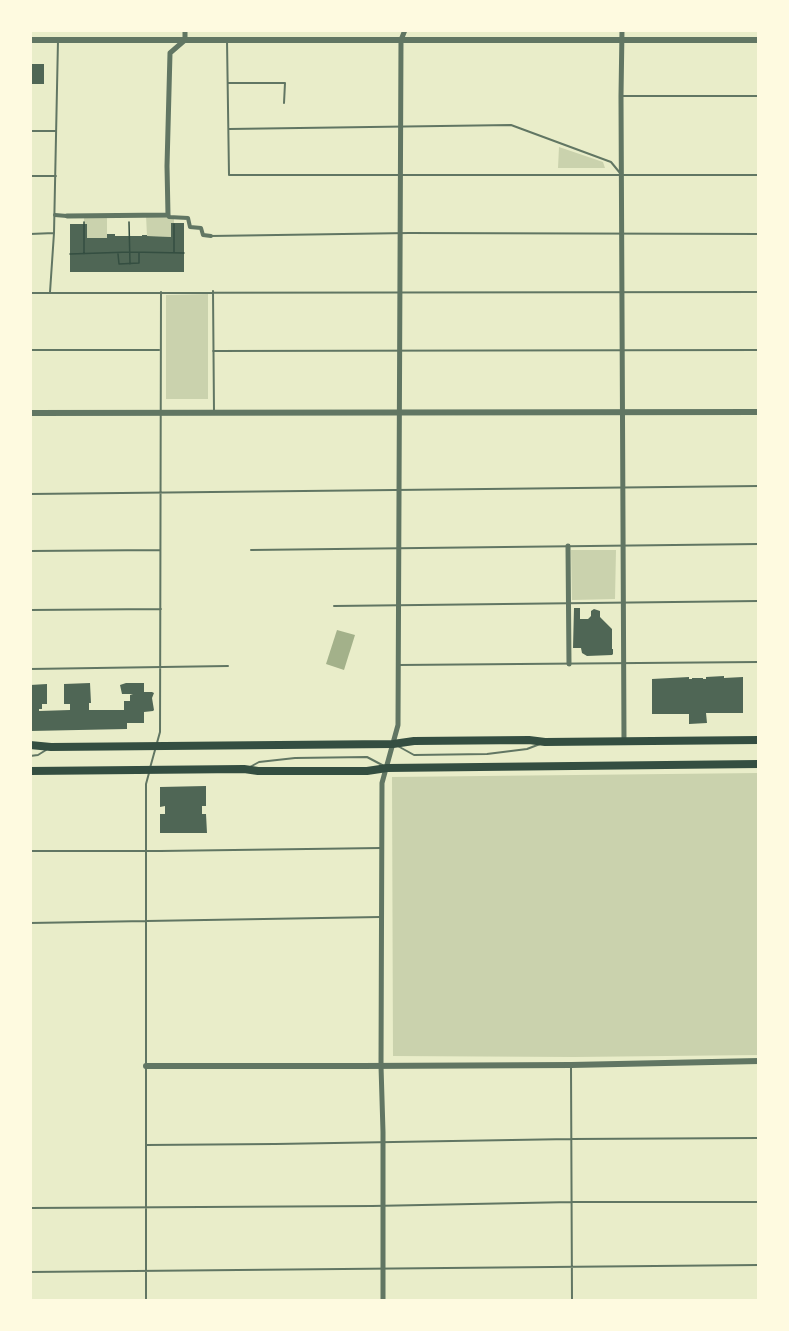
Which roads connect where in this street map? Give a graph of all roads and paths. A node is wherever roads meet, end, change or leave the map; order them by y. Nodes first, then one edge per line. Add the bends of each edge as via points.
1 (185, 30) edge
2 (405, 30) edge
3 (622, 30) edge
4 (30, 40) edge
5 (58, 40) junction
6 (185, 40) junction
7 (227, 40) junction
8 (401, 40) junction
9 (621, 40) junction
10 (759, 40) edge
11 (228, 83) junction
12 (621, 96) junction
13 (759, 96) edge
14 (284, 103) dead end
15 (400, 126) junction
16 (228, 129) junction
17 (56, 131) junction
18 (30, 132) edge
19 (400, 175) junction
20 (622, 175) junction
21 (759, 175) edge
22 (30, 176) edge
23 (56, 176) junction
24 (55, 215) junction
25 (84, 215) junction
26 (129, 215) junction
27 (67, 216) joint
28 (171, 216) junction
29 (54, 233) junction
30 (400, 233) junction
31 (30, 234) edge
32 (622, 234) junction
33 (759, 234) edge
34 (211, 236) joint
35 (130, 252) junction
36 (139, 252) junction
37 (118, 253) junction
38 (174, 253) junction
39 (184, 253) dead end
40 (70, 254) dead end
41 (84, 254) junction
42 (130, 264) junction
43 (213, 291) junction
44 (30, 292) edge
45 (50, 292) junction
46 (160, 292) junction
47 (622, 292) junction
48 (759, 292) edge
49 (400, 293) junction
50 (30, 350) edge
51 (160, 350) junction
52 (623, 350) junction
53 (759, 350) edge
54 (213, 351) junction
55 (400, 351) junction
56 (400, 412) junction
57 (623, 412) junction
58 (759, 412) edge
59 (30, 413) edge
60 (160, 413) junction
61 (214, 413) junction
62 (759, 486) edge
63 (623, 488) junction
64 (399, 489) junction
65 (161, 492) junction
66 (30, 494) edge
67 (759, 544) edge
68 (568, 546) junction
69 (623, 546) junction
70 (399, 548) junction
71 (251, 549) dead end
72 (160, 550) junction
73 (30, 551) edge
74 (759, 601) edge
75 (624, 603) junction
76 (569, 604) junction
77 (334, 606) dead end
78 (399, 606) junction
79 (160, 609) junction
80 (30, 610) edge
81 (759, 662) edge
82 (624, 663) junction
83 (569, 664) junction
84 (399, 665) junction
85 (228, 666) dead end
86 (160, 668) junction
87 (30, 669) edge
88 (624, 740) junction
89 (759, 740) edge
90 (545, 742) junction
91 (393, 744) junction
92 (30, 745) edge
93 (157, 746) junction
94 (51, 747) junction
95 (30, 756) edge
96 (759, 764) edge
97 (387, 768) junction
98 (244, 769) junction
99 (150, 770) junction
100 (30, 771) edge
101 (383, 848) junction
102 (30, 851) edge
103 (146, 851) junction
104 (383, 917) junction
105 (146, 921) junction
106 (30, 923) edge
107 (759, 1061) edge
108 (571, 1065) junction
109 (146, 1066) junction
110 (381, 1066) junction
111 (759, 1138) edge
112 (571, 1139) junction
113 (383, 1142) junction
114 (146, 1145) junction
115 (572, 1202) junction
116 (759, 1202) edge
117 (383, 1206) junction
118 (30, 1208) edge
119 (146, 1208) junction
120 (759, 1265) edge
121 (572, 1266) junction
122 (383, 1268) junction
123 (146, 1271) junction
124 (30, 1272) edge
125 (146, 1301) edge
126 (383, 1301) edge
127 (573, 1301) edge

1 - 6 street
2 - 8 street
3 - 9 street
4 - 5 street
5 - 6 street
5 - 17 lane
6 - 7 street
6 - 28 street via 170,52 167,166
7 - 8 street
7 - 11 lane
8 - 9 street
8 - 15 street
9 - 10 street
9 - 12 street
11 - 14 lane via 285,83
11 - 16 lane
12 - 13 lane
12 - 20 street
15 - 16 lane
15 - 19 street
15 - 20 lane via 511,125 611,162
16 - 19 lane via 229,175
17 - 18 lane
17 - 23 lane
19 - 20 lane
19 - 30 street
20 - 21 lane
20 - 32 street
22 - 23 lane
23 - 24 lane
24 - 27 street
24 - 29 lane
25 - 26 street
25 - 27 street
25 - 41 path
26 - 28 street
26 - 35 path
28 - 34 street via 188,218 190,227 201,228 203,235
28 - 38 path
29 - 31 lane
29 - 45 lane
30 - 32 lane
30 - 34 lane
30 - 49 street
32 - 33 lane
32 - 47 street
35 - 36 path
35 - 37 path
35 - 42 path
36 - 38 path
36 - 42 path via 139,263
37 - 41 path
37 - 42 path via 119,264
38 - 39 path
40 - 41 path
43 - 46 lane
43 - 49 lane
43 - 54 lane
44 - 45 lane
45 - 46 lane
46 - 51 lane
47 - 48 lane
47 - 49 lane
47 - 52 street
49 - 55 street
50 - 51 lane
51 - 60 lane
52 - 53 lane
52 - 55 lane
52 - 57 street
54 - 55 lane
54 - 61 lane
55 - 56 street
56 - 57 street
56 - 61 street
56 - 64 street
57 - 58 street
57 - 63 street
59 - 60 street
60 - 61 street
60 - 65 lane
62 - 63 lane
63 - 64 lane
63 - 69 street
64 - 65 lane
64 - 70 street
65 - 66 lane
65 - 72 lane
67 - 69 lane
68 - 69 lane
68 - 70 lane
68 - 76 street
69 - 75 street
70 - 71 lane
70 - 78 street
72 - 73 lane
72 - 79 lane
74 - 75 lane
75 - 76 lane
75 - 82 street
76 - 78 lane
76 - 83 street
77 - 78 lane
78 - 84 street
79 - 80 lane
79 - 86 lane
81 - 82 lane
82 - 83 lane
82 - 88 street
83 - 84 lane
84 - 91 street via 398,726
85 - 86 lane
86 - 87 lane
86 - 93 lane
88 - 89 main road
88 - 90 main road
90 - 91 main road
90 - 91 lane via 527,749 487,754 414,755
91 - 93 main road
91 - 97 street
92 - 94 main road
93 - 94 main road
93 - 99 lane
94 - 95 lane
96 - 97 main road
97 - 98 main road
97 - 98 lane via 367,757 295,758 259,762
97 - 101 street via 382,783
98 - 99 main road
99 - 100 main road
99 - 103 lane via 146,784
101 - 103 lane
101 - 104 street
102 - 103 lane
103 - 105 lane
104 - 105 lane
104 - 110 street
105 - 106 lane
105 - 109 lane
107 - 108 street
108 - 110 street
108 - 112 lane
109 - 110 street
109 - 114 lane
110 - 113 street
111 - 112 lane
112 - 113 lane
112 - 115 lane
113 - 114 lane
113 - 117 street
114 - 119 lane
115 - 116 lane
115 - 117 lane
115 - 121 lane
117 - 119 lane
117 - 122 street
118 - 119 lane
119 - 123 lane
120 - 121 lane
121 - 122 lane
121 - 127 lane
122 - 123 lane
122 - 126 street
123 - 124 lane
123 - 125 lane

